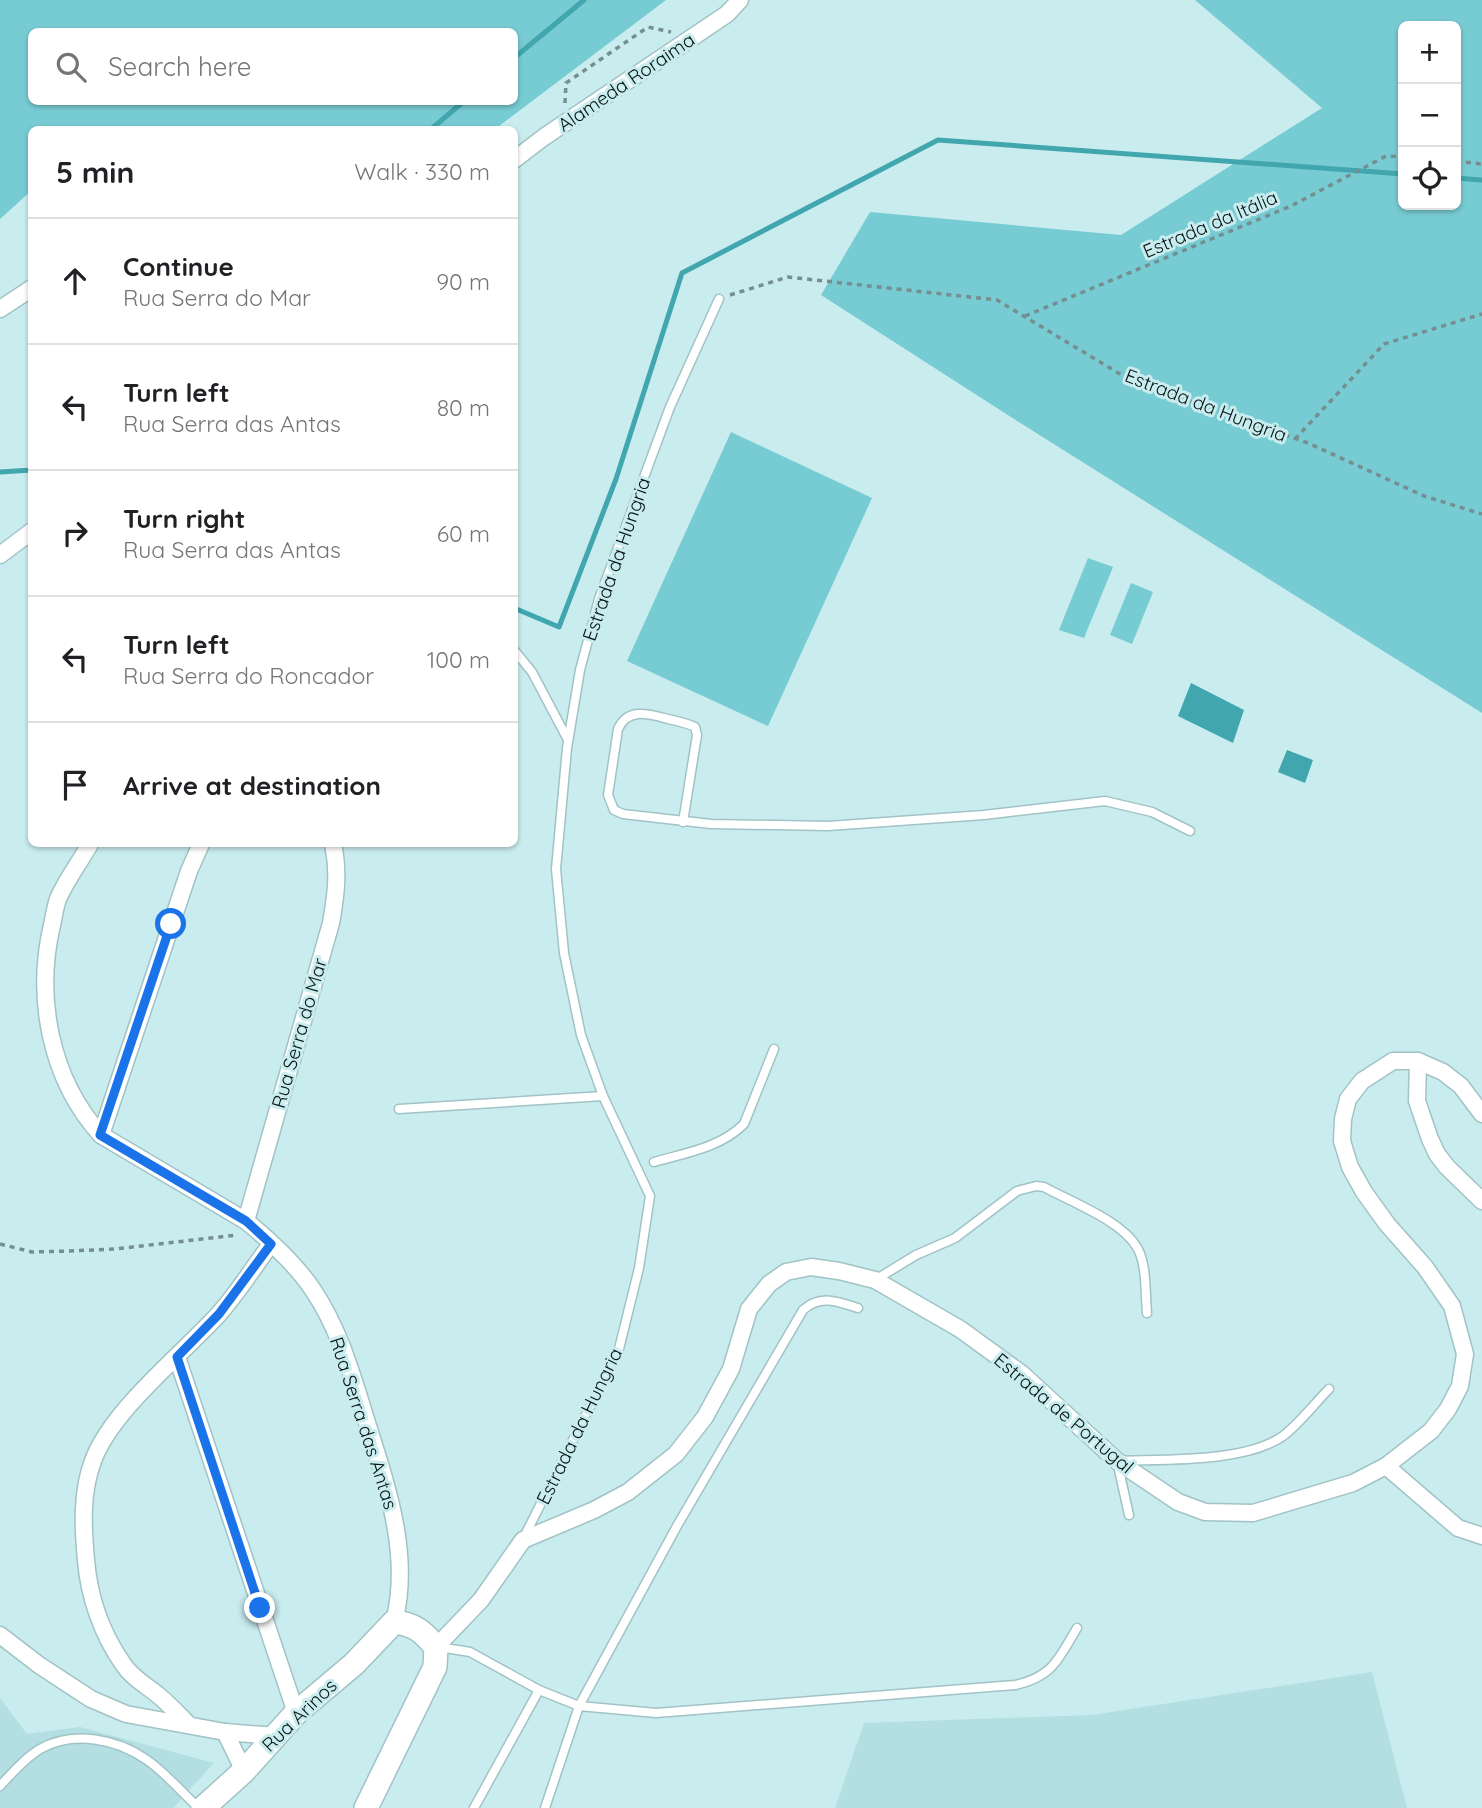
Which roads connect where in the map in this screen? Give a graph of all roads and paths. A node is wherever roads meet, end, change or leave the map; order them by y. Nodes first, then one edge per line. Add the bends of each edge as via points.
1 (739, 2) edge
2 (694, 36) junction
3 (565, 123) junction
4 (518, 157) edge
5 (1398, 157) edge
6 (1461, 162) edge
7 (1482, 164) edge
8 (28, 291) edge
9 (719, 299) joint
10 (0, 309) edge
11 (1482, 314) edge
12 (1025, 316) junction
13 (1295, 439) junction
14 (1482, 514) edge
15 (28, 534) edge
16 (0, 555) edge
17 (518, 655) edge
18 (568, 740) junction
19 (683, 822) junction
20 (1190, 831) dead end
21 (88, 847) edge
22 (200, 847) edge
23 (334, 847) edge
24 (774, 1049) dead end
25 (1418, 1061) junction
26 (603, 1096) junction
27 (399, 1109) dead end
28 (1482, 1114) edge
29 (100, 1135) junction
30 (654, 1162) dead end
31 (1482, 1201) edge
32 (246, 1221) junction
33 (260, 1232) junction
34 (0, 1244) edge
35 (271, 1244) junction
36 (875, 1280) junction
37 (859, 1308) dead end
38 (1147, 1313) dead end
39 (177, 1357) junction
40 (1329, 1390) dead end
41 (1116, 1461) junction
42 (1386, 1466) junction
43 (1129, 1515) dead end
44 (1482, 1536) edge
45 (523, 1540) junction
46 (394, 1622) junction
47 (1077, 1628) dead end
48 (0, 1635) edge
49 (436, 1647) junction
50 (539, 1690) junction
51 (579, 1706) junction
52 (296, 1713) junction
53 (189, 1725) junction
54 (225, 1732) junction
55 (275, 1736) junction
56 (244, 1771) junction
57 (0, 1786) edge
58 (201, 1808) edge
59 (366, 1808) edge
60 (474, 1808) edge
61 (545, 1808) edge

1 - 2 street, Alameda Roraima
2 - 3 street, Alameda Roraima
2 - 3 path via 648,27 566,83
3 - 4 street, Alameda Roraima
5 - 12 path, Estrada da Itália via 1386,156 1291,206
6 - 7 path
8 - 10 street
9 - 12 path, Estrada da Hungria via 788,277 997,300
9 - 18 lane, Estrada da Hungria via 670,407 599,599
11 - 13 path, Estrada da Hungria via 1384,344
12 - 13 path, Estrada da Hungria via 1130,380
13 - 14 path via 1424,496
15 - 16 street
17 - 18 lane
18 - 26 lane, Estrada da Hungria via 556,869 564,953 581,1035
19 - 19 lane via 623,814 610,803 618,729 630,716 646,713 695,727
19 - 20 lane via 853,824 984,816 1105,801 1152,812
21 - 29 street, Rua Serra das Antas via 58,900 45,955 46,1002 54,1052 69,1089
22 - 29 street
23 - 32 street, Rua Serra do Mar via 338,884 331,923
24 - 30 lane via 744,1124 735,1133 705,1148
25 - 28 street via 1461,1086
25 - 31 street via 1418,1101 1430,1139 1447,1167
25 - 42 street, Estrada de Portugal via 1393,1061 1362,1081 1348,1099 1343,1119 1342,1141 1350,1167 1387,1224 1452,1306 1465,1354 1460,1386 1448,1409 1431,1431
26 - 27 lane
26 - 45 lane, Estrada da Hungria via 650,1196 639,1268 619,1349
29 - 32 street, Rua Serra das Antas
32 - 33 street, Rua Serra das Antas
33 - 34 path via 115,1249 32,1252
33 - 35 street, Rua Serra das Antas
35 - 39 street via 219,1314
35 - 46 street, Rua Serra das Antas via 312,1288 348,1361 397,1531 401,1576
36 - 38 lane via 955,1238 1017,1191 1036,1186 1118,1226 1130,1239 1143,1264
36 - 41 street, Estrada de Portugal via 960,1329 1023,1374
36 - 45 street, Estrada de Portugal via 811,1267 786,1272 768,1284 749,1309 731,1369 705,1418 676,1454 628,1492
37 - 51 lane via 829,1300 810,1303 803,1310
39 - 52 street
39 - 53 street via 103,1440 92,1461 83,1526 88,1579 110,1644 124,1667
40 - 41 lane via 1283,1435 1245,1453
41 - 42 street, Estrada de Portugal via 1178,1502 1227,1514 1293,1502 1353,1483
41 - 43 lane
42 - 44 street via 1458,1528
45 - 49 street, Estrada da Hungria via 481,1601
46 - 49 street via 421,1630
46 - 52 street, Rua Arinos via 354,1664
47 - 51 lane via 1047,1672 1015,1685 656,1713
48 - 53 street via 92,1699 127,1714
49 - 50 lane via 470,1652
49 - 59 street via 435,1667
50 - 51 lane
50 - 60 lane
51 - 61 lane
52 - 55 street, Rua Arinos
53 - 54 street
54 - 55 street
54 - 56 street
55 - 56 street, Rua Arinos
56 - 58 street, Rua Arinos
57 - 58 lane via 40,1749 92,1738 120,1745 148,1761

